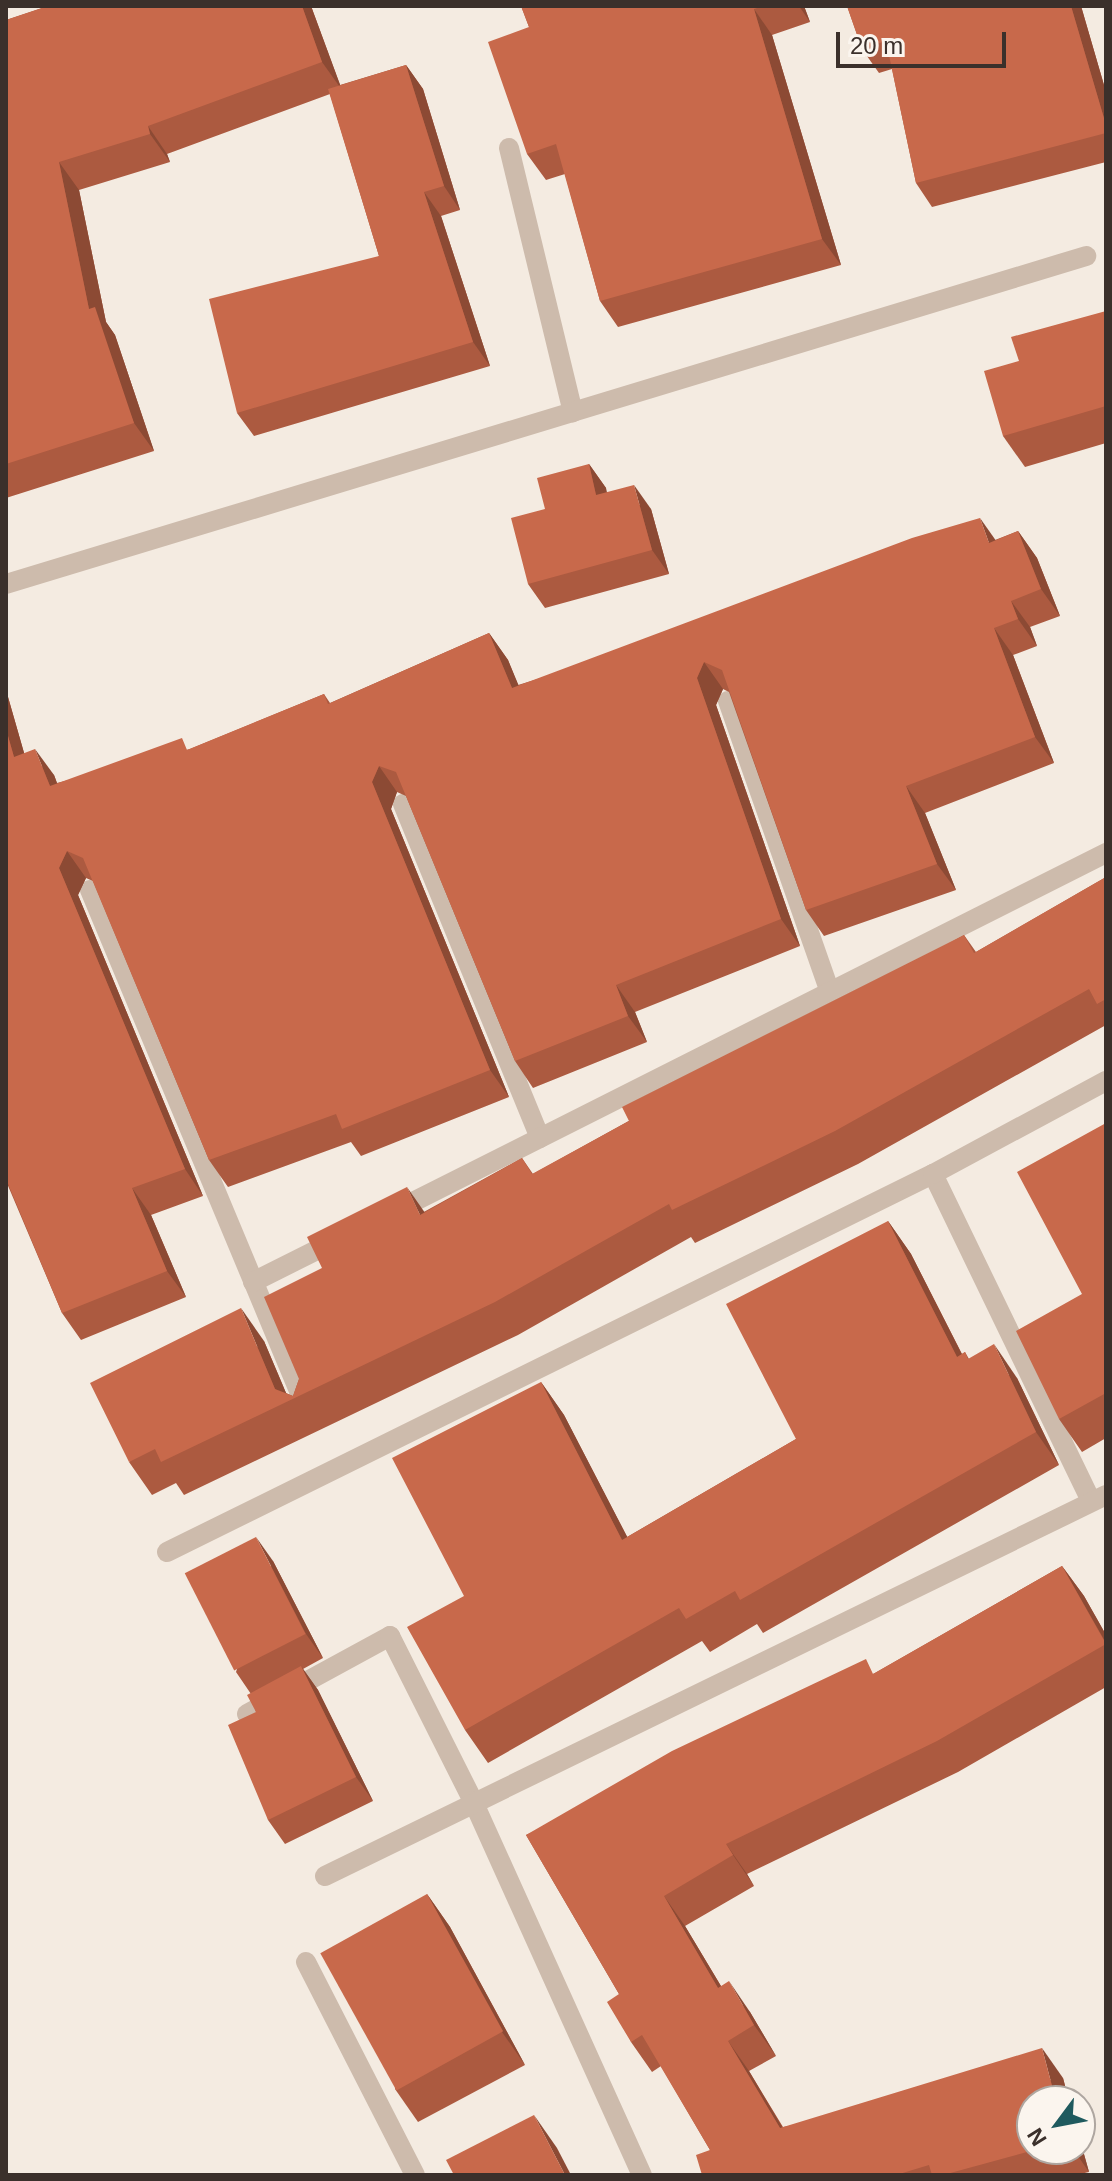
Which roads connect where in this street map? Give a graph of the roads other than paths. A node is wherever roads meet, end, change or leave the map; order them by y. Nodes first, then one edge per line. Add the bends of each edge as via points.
1 (509, 148) dead end
2 (1086, 256) dead end
3 (573, 412) junction
4 (6, 584) edge
5 (728, 701) edge
6 (403, 804) edge
7 (1106, 853) edge
8 (90, 890) edge
9 (830, 992) junction
10 (1106, 1081) edge
11 (540, 1138) junction
12 (933, 1174) junction
13 (253, 1282) junction
14 (310, 1417) edge
15 (1099, 1498) edge
16 (167, 1552) dead end
17 (247, 1714) edge
18 (473, 1801) junction
19 (325, 1876) dead end
20 (306, 1962) dead end
21 (415, 2175) edge
22 (642, 2175) edge

1 - 3 street
2 - 3 street
3 - 4 street
5 - 9 street
6 - 11 street
7 - 9 street
8 - 13 street
9 - 11 street
10 - 12 street
11 - 13 street
12 - 15 street
12 - 16 street
13 - 14 street
15 - 18 street
17 - 18 street via 390,1636
18 - 19 street
18 - 22 street
20 - 21 street

